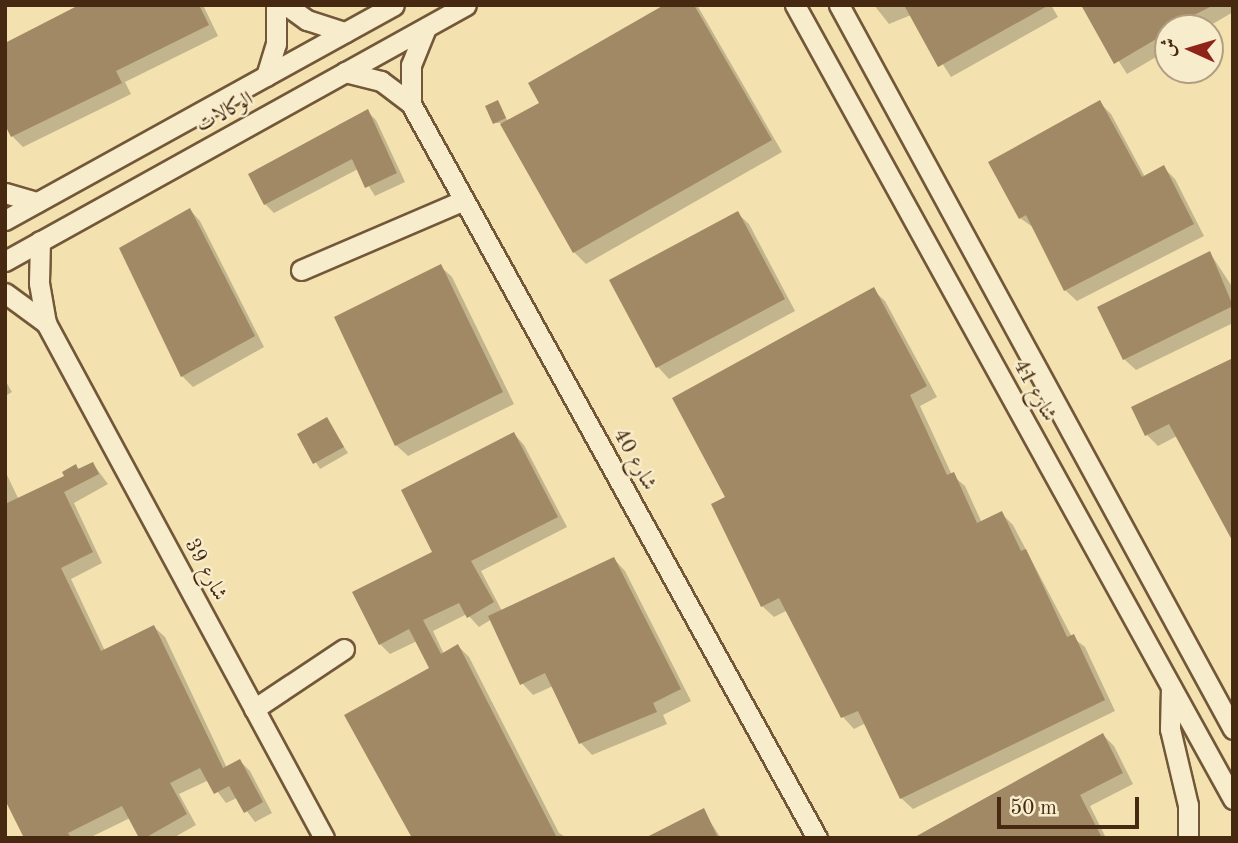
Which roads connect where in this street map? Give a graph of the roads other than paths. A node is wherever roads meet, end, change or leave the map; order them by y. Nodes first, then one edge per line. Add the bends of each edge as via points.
1 (276, 5) edge
2 (286, 5) edge
3 (394, 5) edge
4 (466, 5) edge
5 (795, 5) edge
6 (839, 5) edge
7 (426, 28) junction
8 (345, 32) junction
9 (345, 72) junction
10 (266, 76) junction
11 (411, 104) junction
12 (5, 193) edge
13 (462, 201) junction
14 (37, 202) junction
15 (5, 220) edge
16 (40, 242) junction
17 (5, 261) edge
18 (301, 270) dead end
19 (5, 293) edge
20 (46, 323) junction
21 (344, 649) dead end
22 (1171, 687) junction
23 (254, 709) junction
24 (1233, 729) edge
25 (1233, 799) edge
26 (324, 838) edge
27 (817, 838) edge
28 (1188, 838) edge

1 - 10 street via 276,44
2 - 8 street via 307,20
3 - 8 street, الوكالات
4 - 7 street, الوكالات
5 - 22 street, شارع 41
6 - 24 street, شارع 41
7 - 9 street, الوكالات
7 - 11 street, شارع 40 via 411,65
8 - 10 street, الوكالات
9 - 11 street, شارع 40 via 382,81
9 - 16 street, الوكالات
10 - 14 street, الوكالات
11 - 13 street, شارع 40
12 - 14 street
13 - 18 street
13 - 27 street, شارع 40
14 - 15 street, الوكالات
16 - 17 street, الوكالات
16 - 20 street, شارع 39 via 39,283
19 - 20 street, شارع 39
20 - 23 street, شارع 39
21 - 23 street
22 - 25 street, شارع 41
22 - 28 street via 1170,729 1188,805
23 - 26 street, شارع 39

